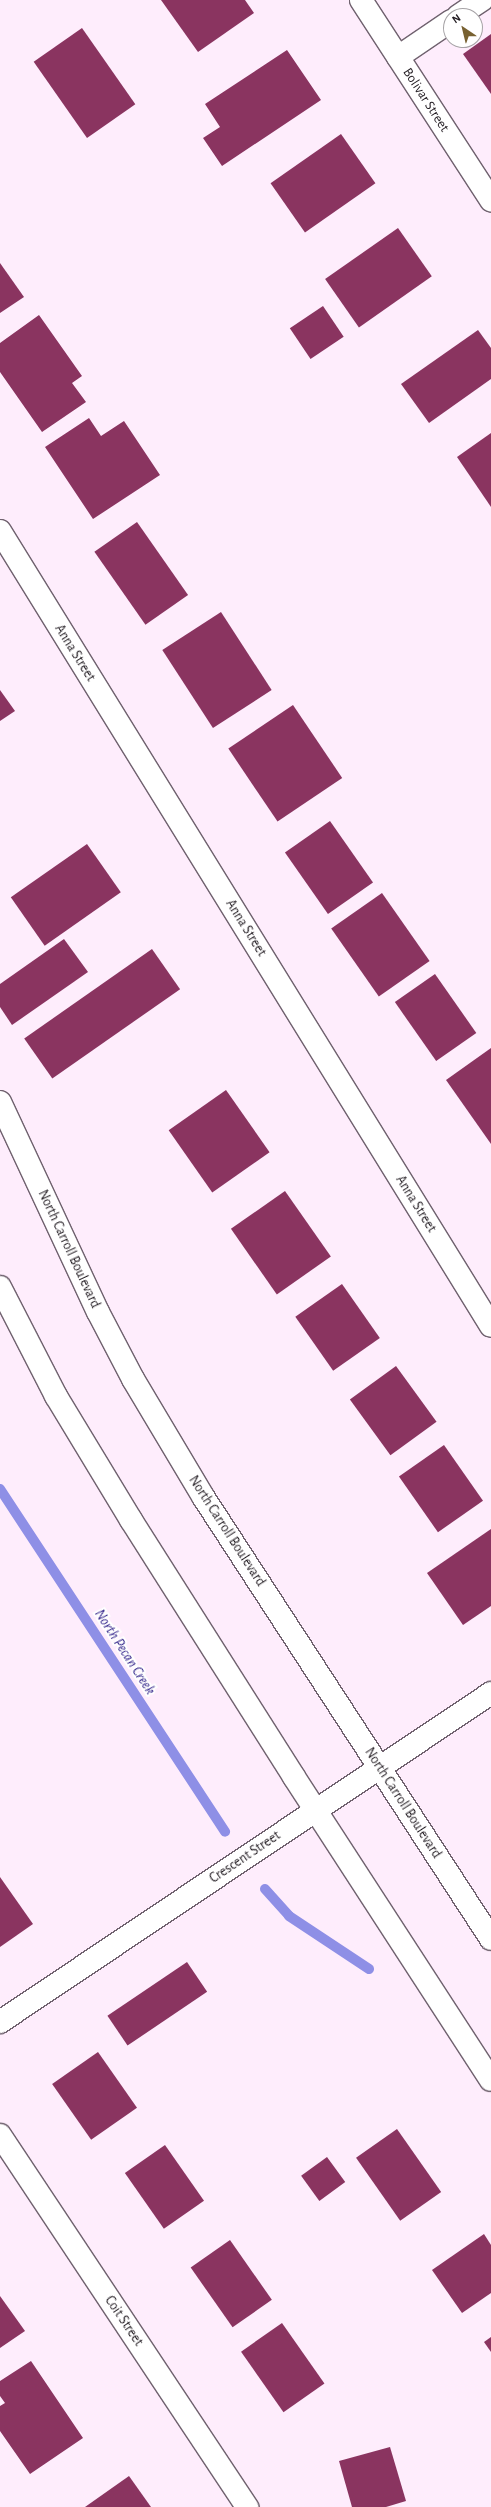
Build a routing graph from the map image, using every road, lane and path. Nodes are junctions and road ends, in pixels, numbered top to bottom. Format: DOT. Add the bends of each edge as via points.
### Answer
graph roads {
  1 [pos="361,0"];
  2 [pos="482,0"];
  3 [pos="470,8"];
  4 [pos="443,26"];
  5 [pos="398,57"];
  6 [pos="491,200"];
  7 [pos="0,531"];
  8 [pos="0,1102"];
  9 [pos="0,1287"];
  10 [pos="491,1326"];
  11 [pos="491,1693"];
  12 [pos="381,1767"];
  13 [pos="316,1810"];
  14 [pos="491,1939"];
  15 [pos="0,2022"];
  16 [pos="491,2080"];
  17 [pos="0,2135"];
  18 [pos="247,2507"];
  1 -- 5 [label="street, Bolivar Street"];
  2 -- 3 [label="street"];
  4 -- 5 [label="street"];
  5 -- 6 [label="street, Bolivar Street"];
  7 -- 10 [label="street, Anna Street"];
  8 -- 12 [label="street, North Carroll Boulevard" via="98,1312 133,1379 204,1498"];
  9 -- 13 [label="street" via="60,1403 131,1520"];
  11 -- 12 [label="street, Crescent Street"];
  12 -- 13 [label="street, Crescent Street"];
  12 -- 14 [label="street, North Carroll Boulevard"];
  13 -- 15 [label="street, Crescent Street"];
  13 -- 16 [label="street"];
  17 -- 18 [label="street, Coit Street"];
}
